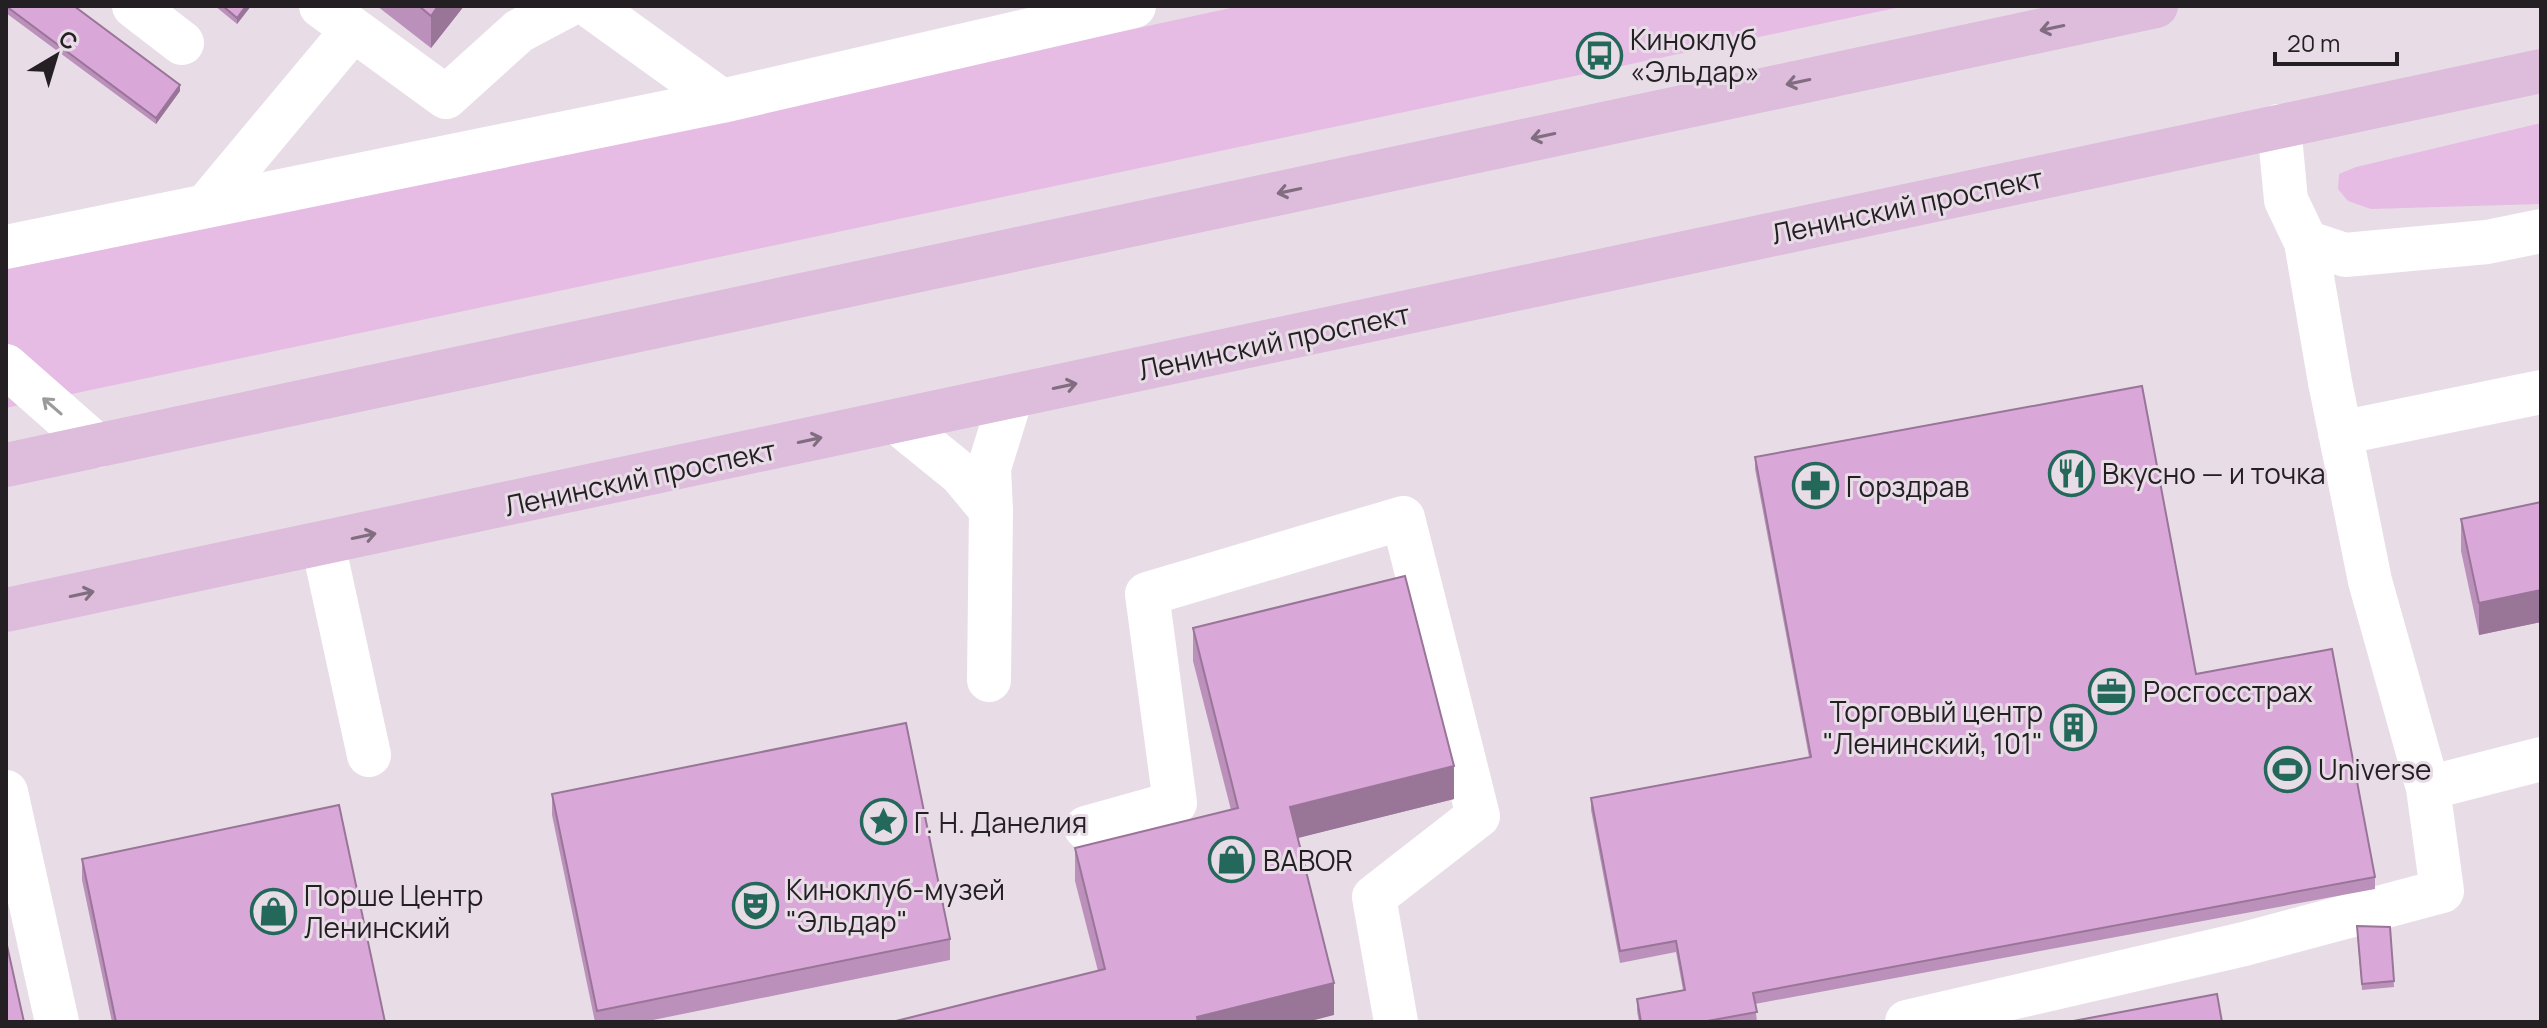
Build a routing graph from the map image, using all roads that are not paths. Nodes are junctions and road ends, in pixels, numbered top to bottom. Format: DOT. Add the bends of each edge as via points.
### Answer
graph roads {
  1 [pos="134,6"];
  2 [pos="566,6"];
  3 [pos="590,6"];
  4 [pos="1134,6"];
  5 [pos="2156,6"];
  6 [pos="337,18"];
  7 [pos="182,43"];
  8 [pos="2541,71"];
  9 [pos="722,101"];
  10 [pos="2279,126"];
  11 [pos="206,206"];
  12 [pos="2541,231"];
  13 [pos="2306,242"];
  14 [pos="6,247"];
  15 [pos="6,366"];
  16 [pos="2541,392"];
  17 [pos="1011,397"];
  18 [pos="897,422"];
  19 [pos="2340,433"];
  20 [pos="97,446"];
  21 [pos="6,465"];
  22 [pos="991,510"];
  23 [pos="323,544"];
  24 [pos="6,610"];
  25 [pos="989,680"];
  26 [pos="369,755"];
  27 [pos="2541,759"];
  28 [pos="2428,788"];
  29 [pos="6,792"];
  30 [pos="1086,828"];
  31 [pos="57,1022"];
  32 [pos="1396,1022"];
  33 [pos="1907,1022"];
  1 -- 7 [label="street"];
  2 -- 6 [label="street" via="519,31 446,97"];
  3 -- 9 [label="street"];
  4 -- 9 [label="street"];
  5 -- 20 [label="main road, one-way"];
  6 -- 11 [label="street"];
  8 -- 10 [label="main road, Ленинский проспект"];
  9 -- 11 [label="street"];
  10 -- 13 [label="street" via="2286,200"];
  17 -- 10 [label="main road, Ленинский проспект, one-way"];
  11 -- 14 [label="street"];
  12 -- 13 [label="street" via="2487,242 2345,255"];
  13 -- 19 [label="street"];
  20 -- 15 [label="street, one-way"];
  16 -- 19 [label="street"];
  17 -- 18 [label="main road, Ленинский проспект"];
  17 -- 22 [label="street" via="989,468"];
  18 -- 22 [label="street" via="961,474"];
  23 -- 18 [label="main road, Ленинский проспект, one-way"];
  19 -- 28 [label="street" via="2370,581"];
  20 -- 21 [label="main road"];
  22 -- 25 [label="street"];
  24 -- 23 [label="main road, Ленинский проспект, one-way"];
  23 -- 26 [label="street"];
  27 -- 28 [label="street"];
  28 -- 33 [label="street" via="2442,891 2244,944"];
  29 -- 31 [label="street"];
  30 -- 32 [label="street" via="1175,803 1147,594 1403,518 1478,816 1374,897"];
}
